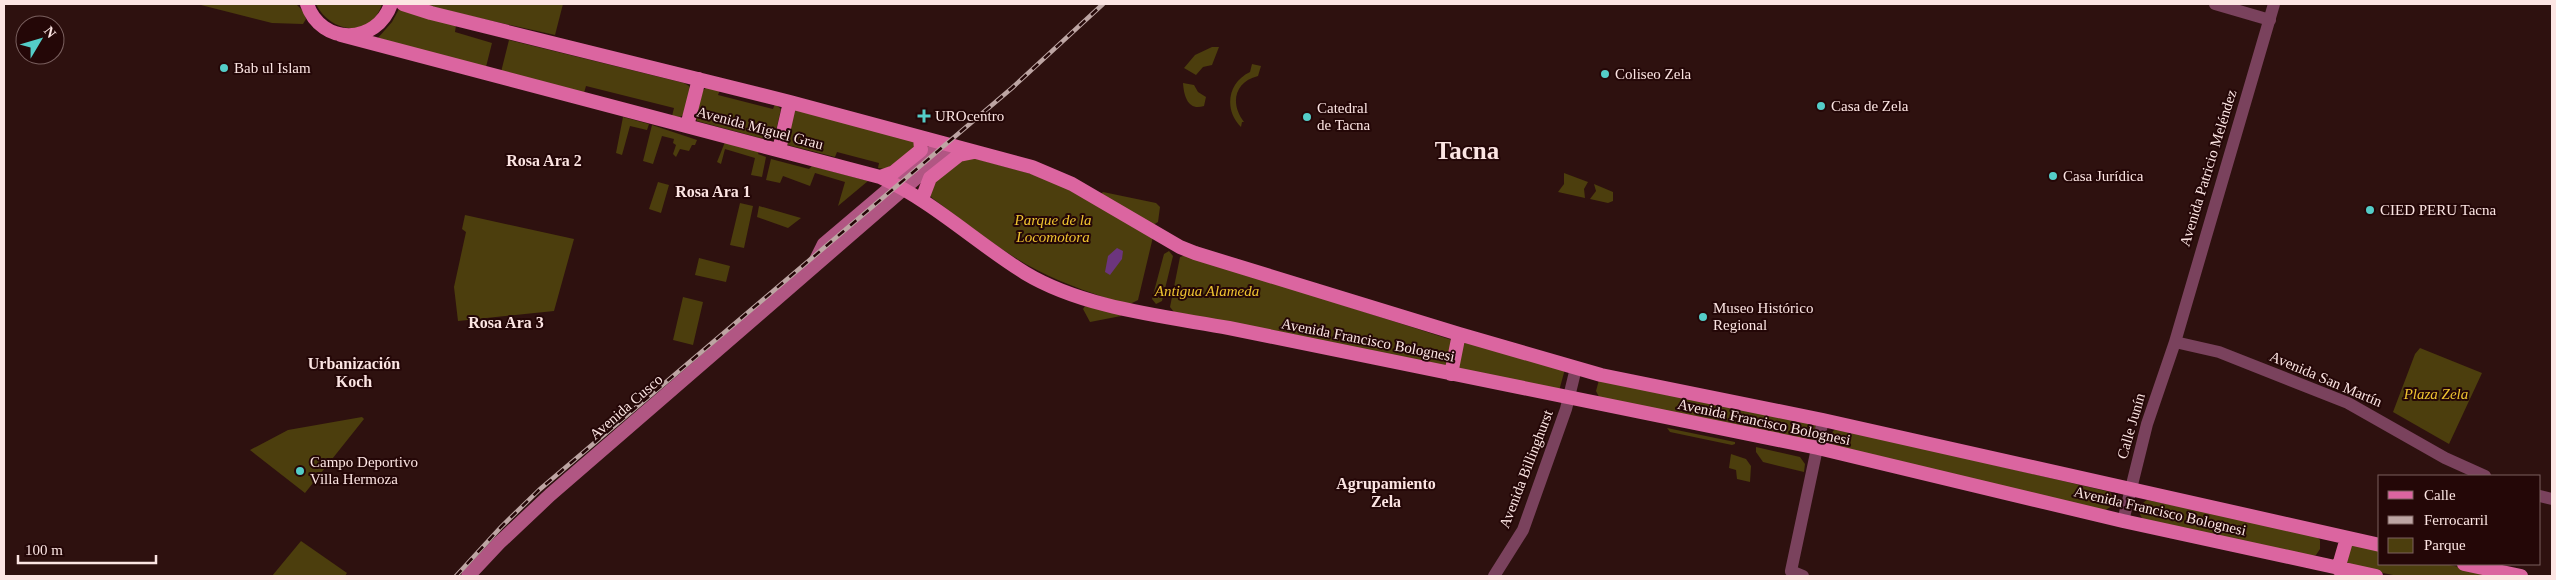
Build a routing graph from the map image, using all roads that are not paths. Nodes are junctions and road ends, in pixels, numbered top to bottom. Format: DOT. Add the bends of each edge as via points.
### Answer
graph roads {
  1 [pos="307,4"];
  2 [pos="391,4"];
  3 [pos="403,4"];
  4 [pos="2215,4"];
  5 [pos="2274,4"];
  6 [pos="2270,20"];
  7 [pos="341,35"];
  8 [pos="699,79"];
  9 [pos="790,102"];
  10 [pos="687,126"];
  11 [pos="920,137"];
  12 [pos="948,144"];
  13 [pos="779,150"];
  14 [pos="975,152"];
  15 [pos="880,177"];
  16 [pos="899,187"];
  17 [pos="922,199"];
  18 [pos="1144,313"];
  19 [pos="1459,334"];
  20 [pos="2175,342"];
  21 [pos="1576,368"];
  22 [pos="1451,374"];
  23 [pos="1569,397"];
  24 [pos="1823,420"];
  25 [pos="1818,448"];
  26 [pos="2483,475"];
  27 [pos="2130,489"];
  28 [pos="2123,521"];
  29 [pos="2347,538"];
  30 [pos="2378,545"];
  31 [pos="2469,565"];
  32 [pos="2338,569"];
  33 [pos="468,576"];
  34 [pos="1494,576"];
  35 [pos="1804,576"];
  36 [pos="2376,576"];
  37 [pos="2521,576"];
  1 -- 7 [label="main road, Avenida Miguel Grau" via="320,25"];
  2 -- 7 [label="main road" via="373,29 358,35"];
  3 -- 8 [label="main road"];
  4 -- 6 [label="street"];
  5 -- 6 [label="street, Avenida Patricio Meléndez"];
  6 -- 20 [label="street, Avenida Patricio Meléndez"];
  7 -- 10 [label="main road, Avenida Miguel Grau"];
  8 -- 9 [label="main road"];
  8 -- 10 [label="main road"];
  9 -- 11 [label="main road"];
  9 -- 13 [label="main road"];
  10 -- 13 [label="main road, Avenida Miguel Grau"];
  11 -- 12 [label="main road"];
  11 -- 15 [label="main road" via="919,153 894,172"];
  12 -- 14 [label="main road"];
  12 -- 16 [label="main road, Avenida Cusco"];
  13 -- 15 [label="main road, Avenida Miguel Grau"];
  14 -- 17 [label="main road" via="959,155 930,178"];
  14 -- 19 [label="main road, Avenida Francisco Bolognesi" via="1032,167 1072,184 1195,253"];
  15 -- 16 [label="main road, Avenida Miguel Grau"];
  16 -- 17 [label="main road, Avenida Miguel Grau"];
  16 -- 33 [label="main road, Avenida Cusco" via="812,269 543,501"];
  17 -- 18 [label="main road, Avenida Miguel Grau" via="1025,273 1063,292"];
  18 -- 22 [label="main road, Avenida Francisco Bolognesi"];
  19 -- 21 [label="main road, Avenida Francisco Bolognesi"];
  19 -- 22 [label="main road"];
  20 -- 26 [label="street, Avenida San Martín" via="2219,352 2348,403 2445,458"];
  20 -- 27 [label="street, Calle Junín" via="2147,424"];
  21 -- 23 [label="street, Avenida Billinghurst"];
  21 -- 24 [label="main road, Avenida Francisco Bolognesi"];
  22 -- 23 [label="main road, Avenida Francisco Bolognesi"];
  23 -- 25 [label="main road, Avenida Francisco Bolognesi"];
  23 -- 34 [label="street, Avenida Billinghurst" via="1523,530"];
  24 -- 25 [label="street"];
  24 -- 27 [label="main road, Avenida Francisco Bolognesi"];
  25 -- 28 [label="main road, Avenida Francisco Bolognesi"];
  25 -- 35 [label="street" via="1791,570"];
  27 -- 28 [label="street, Calle Junín"];
  27 -- 29 [label="main road, Avenida Francisco Bolognesi"];
  28 -- 32 [label="main road, Avenida Francisco Bolognesi"];
  29 -- 30 [label="main road, Avenida Francisco Bolognesi"];
  29 -- 32 [label="main road"];
  31 -- 37 [label="main road"];
  32 -- 36 [label="main road, Avenida Francisco Bolognesi"];
}
